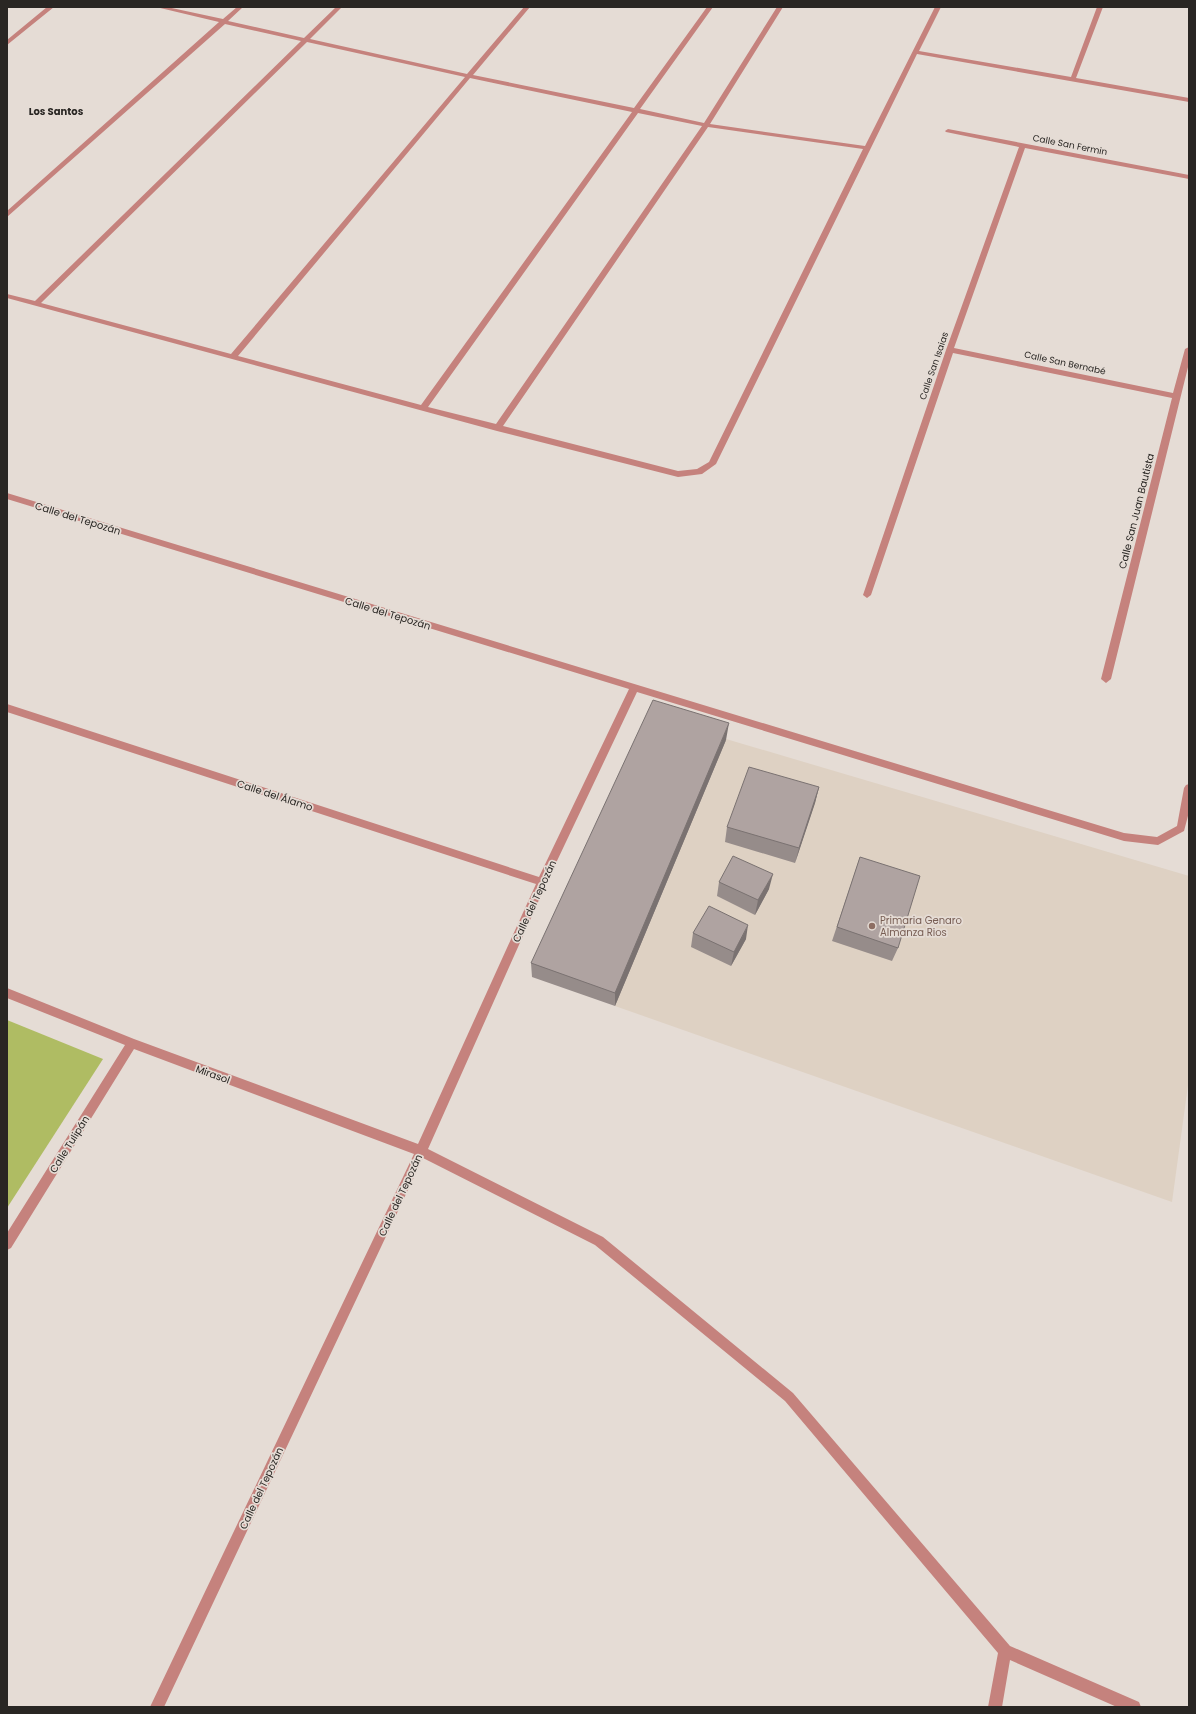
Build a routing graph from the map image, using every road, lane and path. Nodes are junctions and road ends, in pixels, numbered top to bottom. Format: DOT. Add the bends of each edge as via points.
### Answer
graph roads {
  1 [pos="51,7"];
  2 [pos="159,7"];
  3 [pos="240,7"];
  4 [pos="339,7"];
  5 [pos="526,7"];
  6 [pos="710,7"];
  7 [pos="780,7"];
  8 [pos="938,7"];
  9 [pos="1100,7"];
  10 [pos="224,23"];
  11 [pos="305,40"];
  12 [pos="7,42"];
  13 [pos="915,52"];
  14 [pos="468,76"];
  15 [pos="1073,79"];
  16 [pos="1189,100"];
  17 [pos="636,111"];
  18 [pos="706,126"];
  19 [pos="948,131"];
  20 [pos="1022,145"];
  21 [pos="867,148"];
  22 [pos="1189,177"];
  23 [pos="7,214"];
  24 [pos="7,296"];
  25 [pos="36,304"];
  26 [pos="1189,349"];
  27 [pos="950,350"];
  28 [pos="233,357"];
  29 [pos="1185,380"];
  30 [pos="1176,396"];
  31 [pos="423,408"];
  32 [pos="497,428"];
  33 [pos="7,496"];
  34 [pos="867,595"];
  35 [pos="1106,679"];
  36 [pos="634,688"];
  37 [pos="7,708"];
  38 [pos="1189,788"];
  39 [pos="542,882"];
  40 [pos="7,994"];
  41 [pos="132,1043"];
  42 [pos="421,1151"];
  43 [pos="7,1244"];
  44 [pos="1005,1651"];
  45 [pos="156,1707"];
  46 [pos="995,1707"];
  47 [pos="1134,1707"];
  1 -- 12 [label="street"];
  2 -- 10 [label="street"];
  3 -- 10 [label="street"];
  4 -- 11 [label="street"];
  5 -- 14 [label="street"];
  6 -- 17 [label="street"];
  7 -- 18 [label="street"];
  8 -- 13 [label="street"];
  9 -- 15 [label="street"];
  10 -- 11 [label="street"];
  10 -- 23 [label="street"];
  11 -- 14 [label="street"];
  11 -- 25 [label="street"];
  13 -- 15 [label="street"];
  13 -- 21 [label="street"];
  14 -- 17 [label="street"];
  14 -- 28 [label="street"];
  15 -- 16 [label="street"];
  17 -- 18 [label="street"];
  17 -- 31 [label="street"];
  18 -- 21 [label="street"];
  18 -- 32 [label="street"];
  19 -- 20 [label="street, Calle San Fermin"];
  20 -- 22 [label="street, Calle San Fermin"];
  20 -- 27 [label="street, Calle San Isaias"];
  21 -- 32 [label="street" via="712,464 699,472 678,474"];
  24 -- 25 [label="street"];
  25 -- 28 [label="street"];
  26 -- 29 [label="street, Calle San Juan Bautista"];
  27 -- 30 [label="street, Calle San Bernabé"];
  27 -- 34 [label="street, Calle San Isaias"];
  28 -- 31 [label="street"];
  29 -- 30 [label="street, Calle San Juan Bautista"];
  30 -- 35 [label="street, Calle San Juan Bautista"];
  31 -- 32 [label="street"];
  33 -- 36 [label="street, Calle del Tepozán"];
  36 -- 38 [label="street" via="1124,838 1158,841 1181,828"];
  36 -- 39 [label="street, Calle del Tepozán"];
  37 -- 39 [label="street, Calle del Álamo"];
  39 -- 42 [label="street, Calle del Tepozán"];
  40 -- 41 [label="street, Mirasol"];
  41 -- 42 [label="street, Mirasol"];
  41 -- 43 [label="street, Calle Tulipán"];
  42 -- 44 [label="street, Mirasol" via="599,1242 789,1397"];
  42 -- 45 [label="street, Calle del Tepozán"];
  44 -- 46 [label="street"];
  44 -- 47 [label="street"];
}
